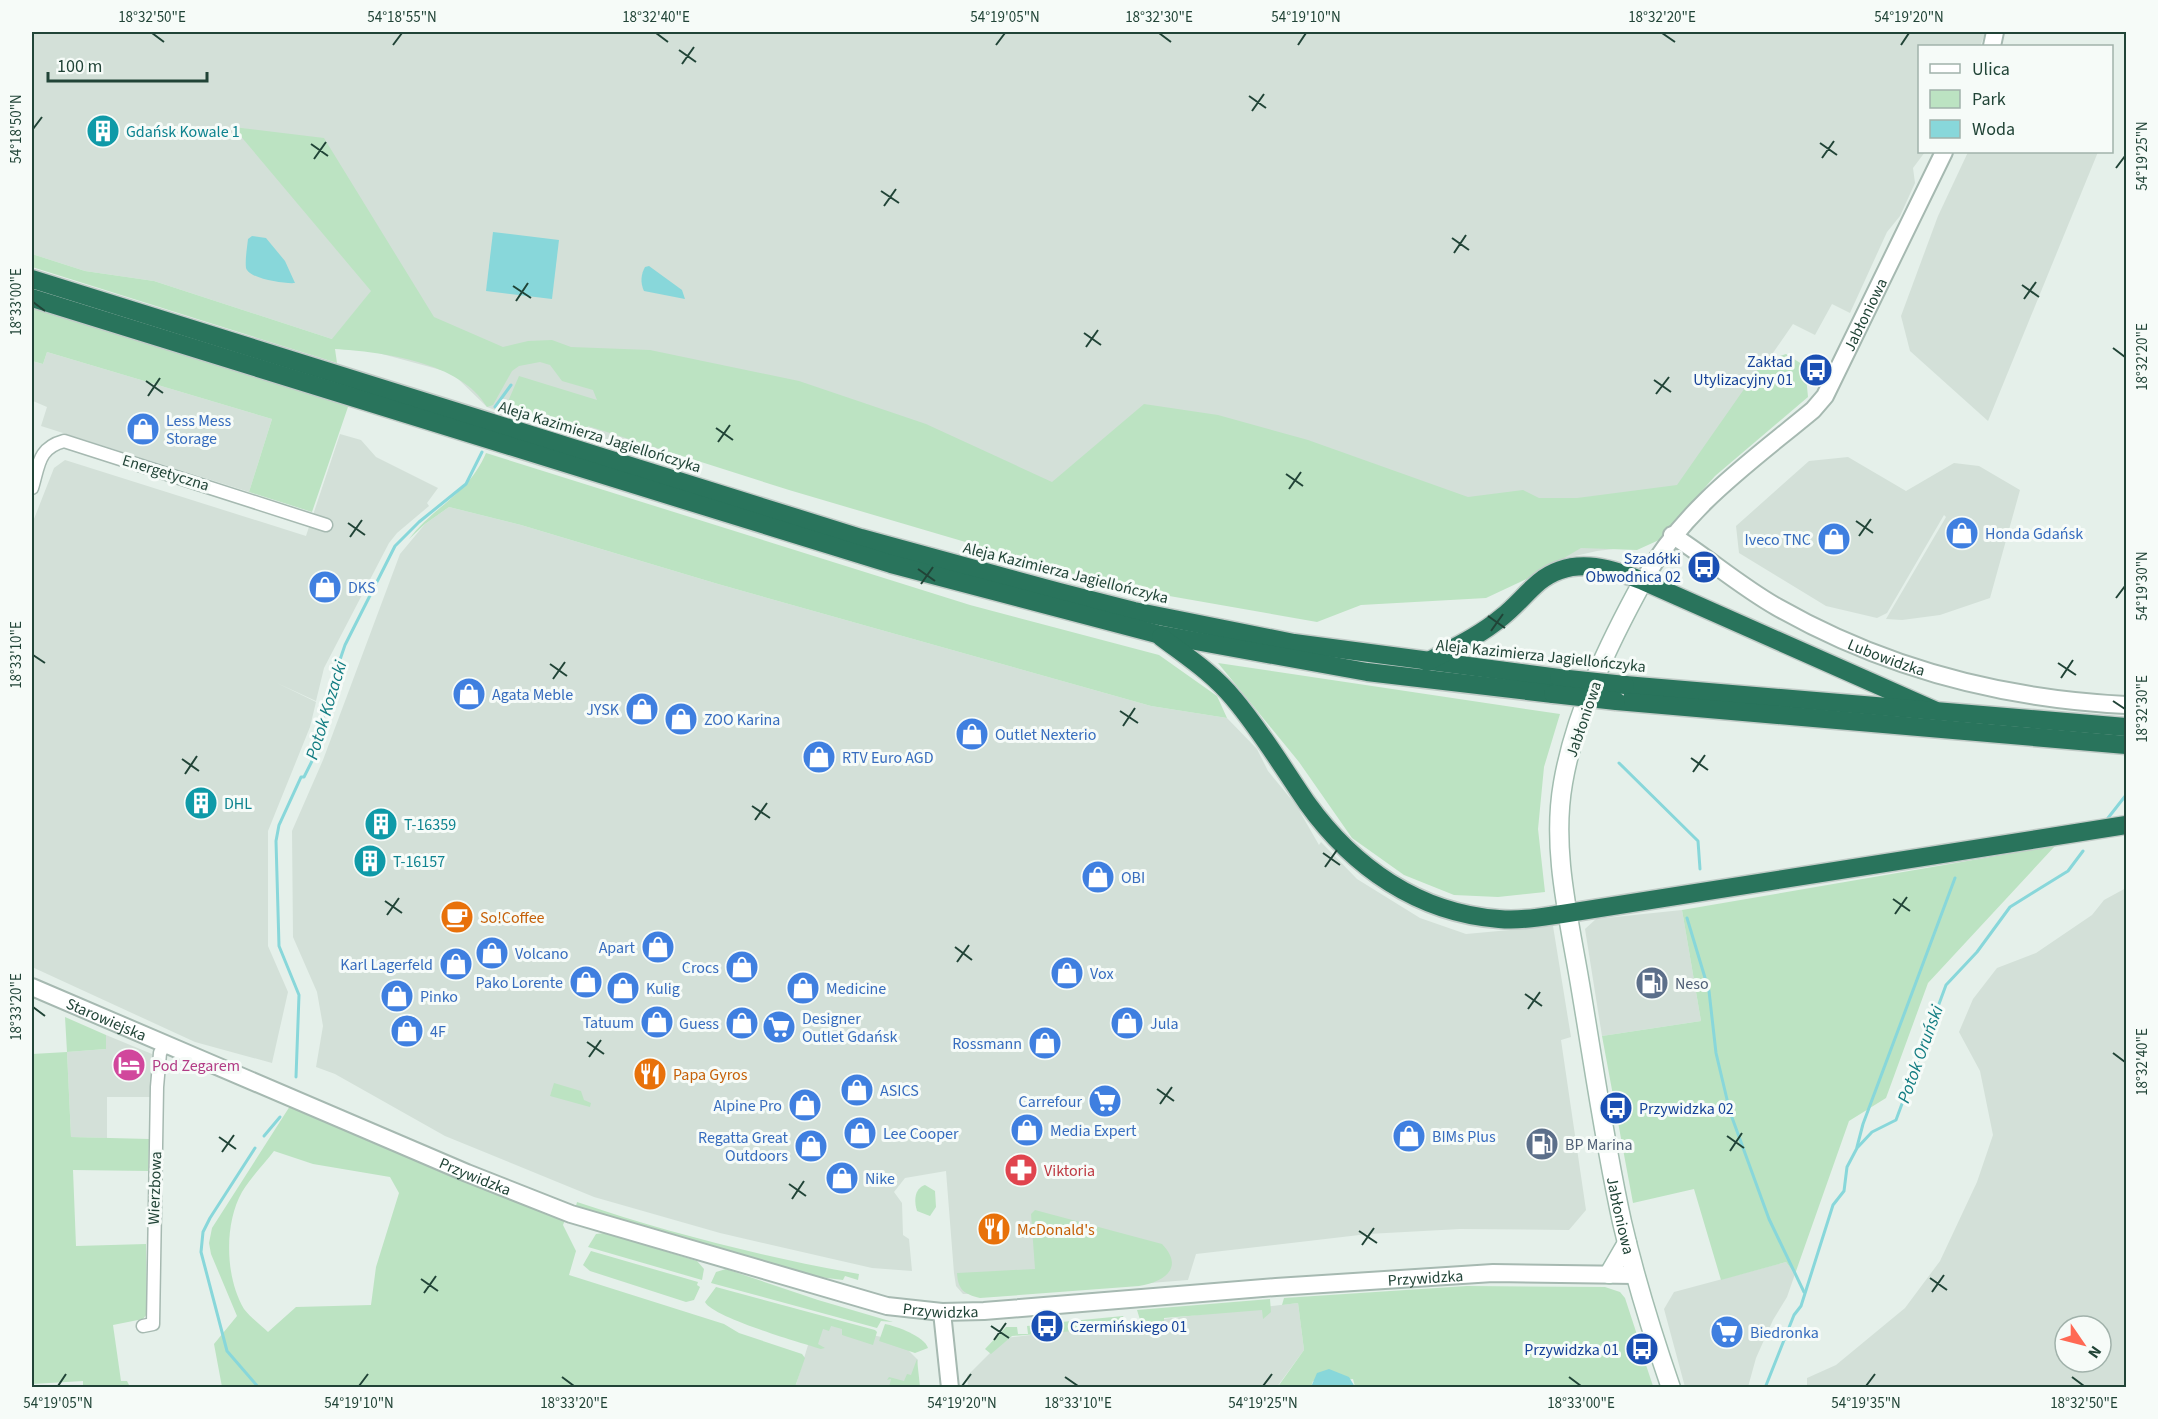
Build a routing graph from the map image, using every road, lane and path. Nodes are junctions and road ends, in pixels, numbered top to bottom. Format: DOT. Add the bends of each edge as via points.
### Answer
graph roads {
  1 [pos="1944,153"];
  2 [pos="32,279"];
  3 [pos="32,298"];
  4 [pos="32,488"];
  5 [pos="326,525"];
  6 [pos="1672,535"];
  7 [pos="1643,581"];
  8 [pos="1157,634"];
  9 [pos="1427,662"];
  10 [pos="1556,686"];
  11 [pos="1620,693"];
  12 [pos="2127,705"];
  13 [pos="1934,710"];
  14 [pos="2127,727"];
  15 [pos="2127,745"];
  16 [pos="2127,825"];
  17 [pos="1568,913"];
  18 [pos="32,987"];
  19 [pos="165,1044"];
  20 [pos="282,1092"];
  21 [pos="1627,1243"];
  22 [pos="1609,1274"];
  23 [pos="1635,1275"];
  24 [pos="942,1312"];
  25 [pos="143,1326"];
  26 [pos="950,1388"];
  27 [pos="1671,1388"];
  1 -- 6 [label="street, Jabłoniowa" via="1825,396 1701,503"];
  2 -- 9 [label="highway, Aleja Kazimierza Jagiellończyka" via="945,562 1240,633"];
  3 -- 8 [label="highway, Aleja Kazimierza Jagiellończyka" via="880,561"];
  4 -- 5 [label="street, Energetyczna" via="44,451 51,444 64,441"];
  6 -- 7 [label="street, Jabłoniowa"];
  6 -- 12 [label="street, Lubowidzka" via="1776,607 1895,662 1982,686"];
  7 -- 9 [label="highway" via="1592,565 1572,566 1539,582 1481,634"];
  7 -- 13 [label="highway"];
  7 -- 17 [label="main road, Jabłoniowa" via="1581,717 1565,773 1559,818"];
  8 -- 10 [label="highway, Aleja Kazimierza Jagiellończyka" via="1367,672"];
  8 -- 17 [label="highway" via="1232,697 1334,838 1375,875 1414,897 1456,912 1498,919"];
  9 -- 10 [label="highway, Aleja Kazimierza Jagiellończyka"];
  10 -- 11 [label="highway, Aleja Kazimierza Jagiellończyka, bridge"];
  11 -- 13 [label="highway, Aleja Kazimierza Jagiellończyka"];
  11 -- 15 [label="highway, Aleja Kazimierza Jagiellończyka"];
  13 -- 14 [label="highway, Aleja Kazimierza Jagiellończyka"];
  16 -- 17 [label="highway"];
  17 -- 21 [label="main road, Jabłoniowa"];
  18 -- 19 [label="street, Starowiejska"];
  19 -- 20 [label="street, Starowiejska"];
  19 -- 25 [label="street, Wierzbowa" via="160,1053 158,1087 153,1324"];
  20 -- 24 [label="street, Przywidzka" via="572,1214 886,1306"];
  21 -- 22 [label="main road"];
  21 -- 23 [label="main road, Jabłoniowa"];
  22 -- 23 [label="street, Przywidzka"];
  22 -- 24 [label="street, Przywidzka" via="1494,1273"];
  23 -- 27 [label="main road, Jabłoniowa"];
  24 -- 26 [label="street"];
}
